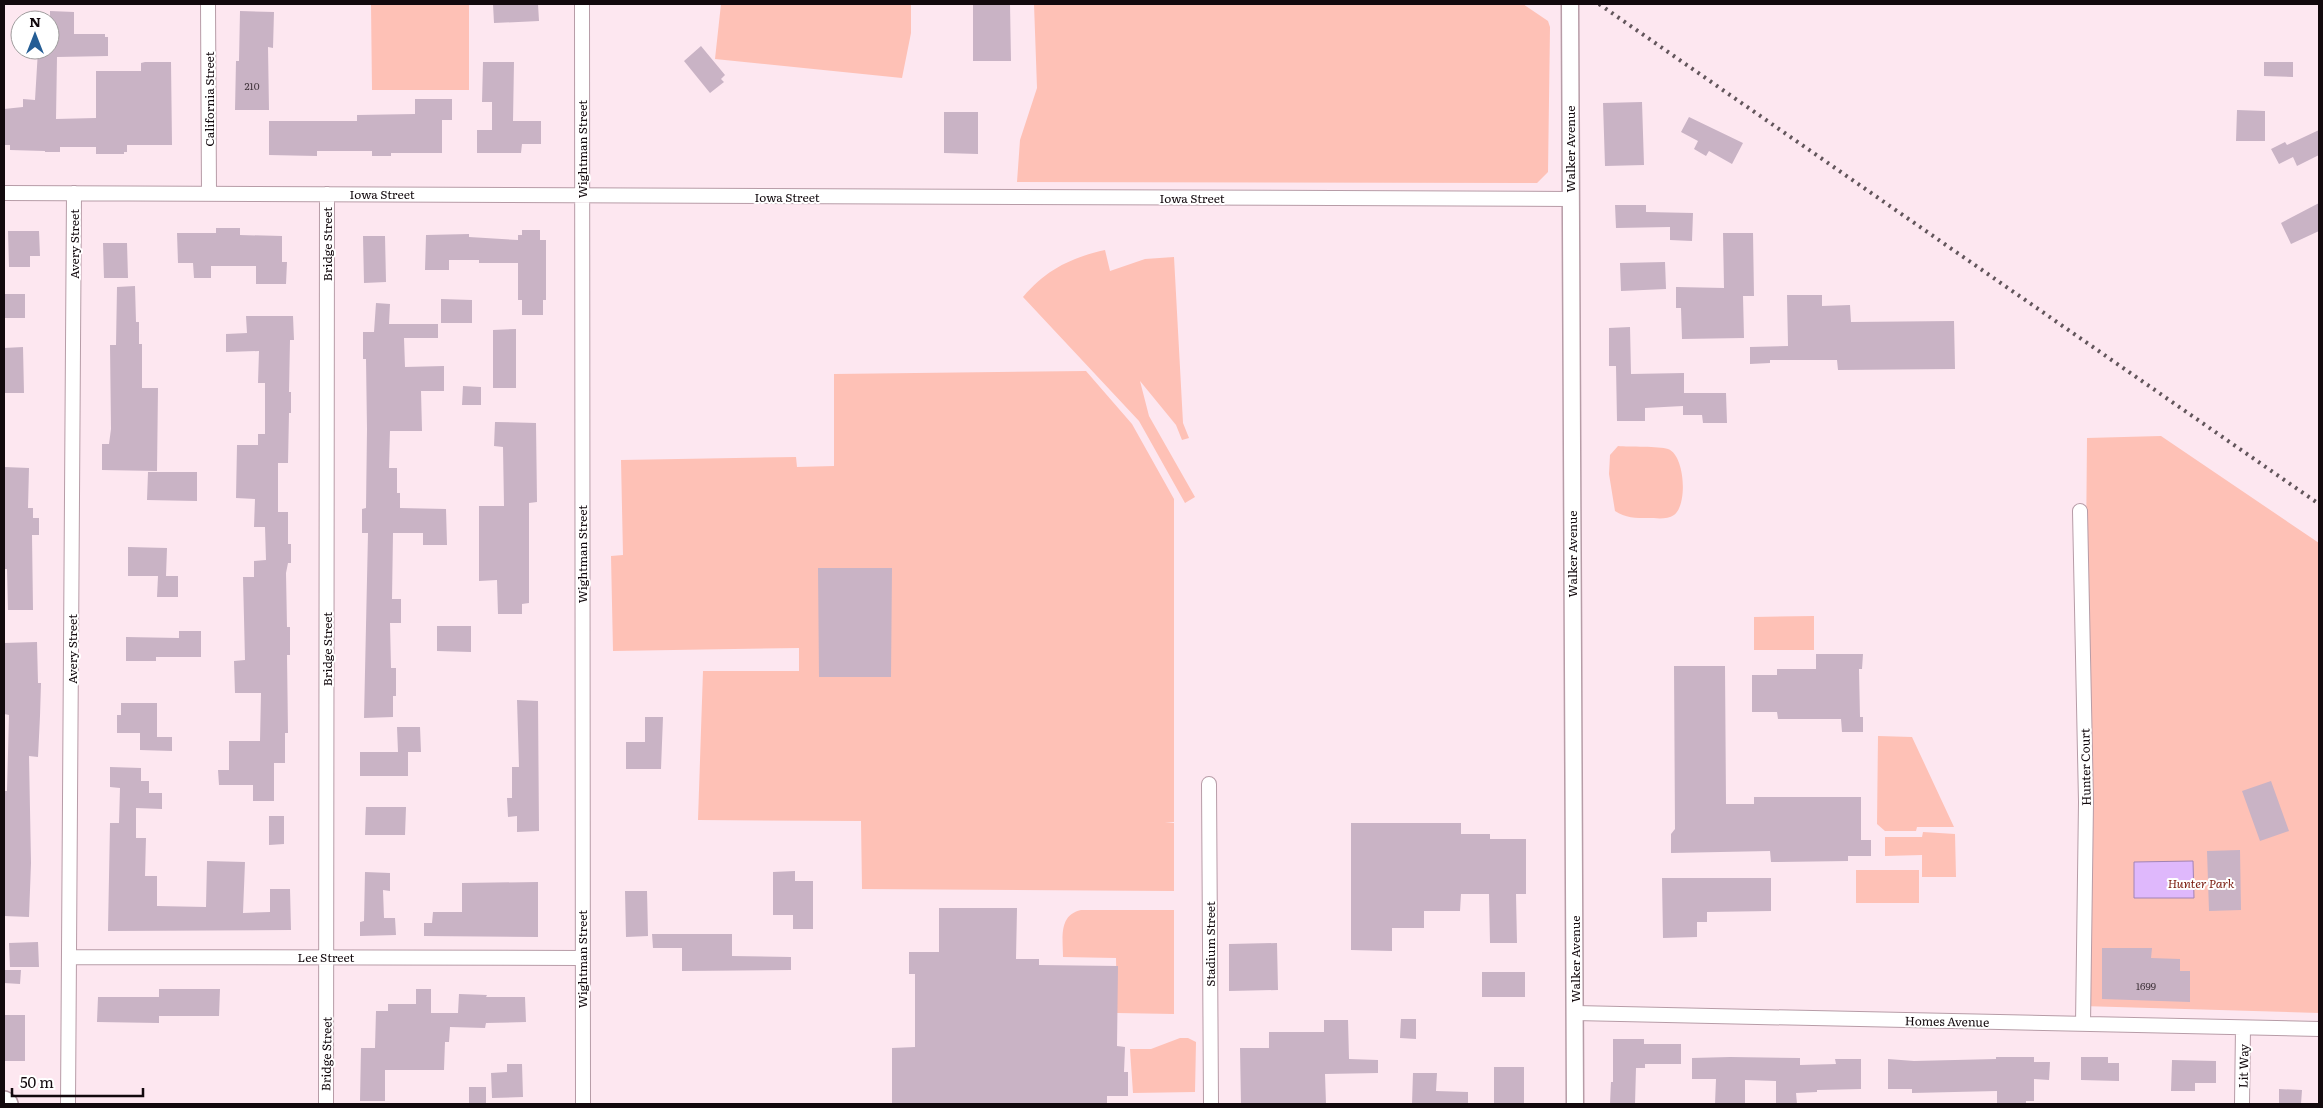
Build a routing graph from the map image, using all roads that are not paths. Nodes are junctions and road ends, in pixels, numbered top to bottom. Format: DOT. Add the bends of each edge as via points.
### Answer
graph roads {
  1 [pos="208,4"];
  2 [pos="582,4"];
  3 [pos="1570,4"];
  4 [pos="4,193"];
  5 [pos="74,193"];
  6 [pos="209,194"];
  7 [pos="327,194"];
  8 [pos="582,195"];
  9 [pos="1570,199"];
  10 [pos="2080,510"];
  11 [pos="1209,784"];
  12 [pos="70,957"];
  13 [pos="327,958"];
  14 [pos="582,958"];
  15 [pos="1575,1013"];
  16 [pos="2083,1024"];
  17 [pos="2243,1028"];
  18 [pos="2319,1029"];
  19 [pos="68,1104"];
  20 [pos="326,1104"];
  21 [pos="583,1104"];
  22 [pos="1211,1104"];
  23 [pos="1575,1104"];
  24 [pos="2242,1104"];
  1 -- 6 [label="street, California Street"];
  2 -- 8 [label="street, Wightman Street"];
  3 -- 9 [label="street, Walker Avenue"];
  4 -- 5 [label="street, Iowa Street"];
  5 -- 6 [label="street, Iowa Street"];
  5 -- 12 [label="street, Avery Street"];
  6 -- 7 [label="street, Iowa Street"];
  7 -- 8 [label="street, Iowa Street"];
  7 -- 13 [label="street, Bridge Street"];
  8 -- 9 [label="street, Iowa Street"];
  8 -- 14 [label="street, Wightman Street"];
  9 -- 15 [label="street, Walker Avenue"];
  10 -- 16 [label="street, Hunter Court" via="2086,802"];
  11 -- 22 [label="street, Stadium Street"];
  12 -- 13 [label="street, Lee Street"];
  12 -- 19 [label="street, Avery Street"];
  13 -- 14 [label="street, Lee Street"];
  13 -- 20 [label="street, Bridge Street"];
  14 -- 21 [label="street, Wightman Street"];
  15 -- 16 [label="street, Homes Avenue"];
  15 -- 23 [label="street, Walker Avenue"];
  16 -- 17 [label="street, Homes Avenue"];
  17 -- 18 [label="street, Homes Avenue"];
  17 -- 24 [label="street, Lit Way"];
}
